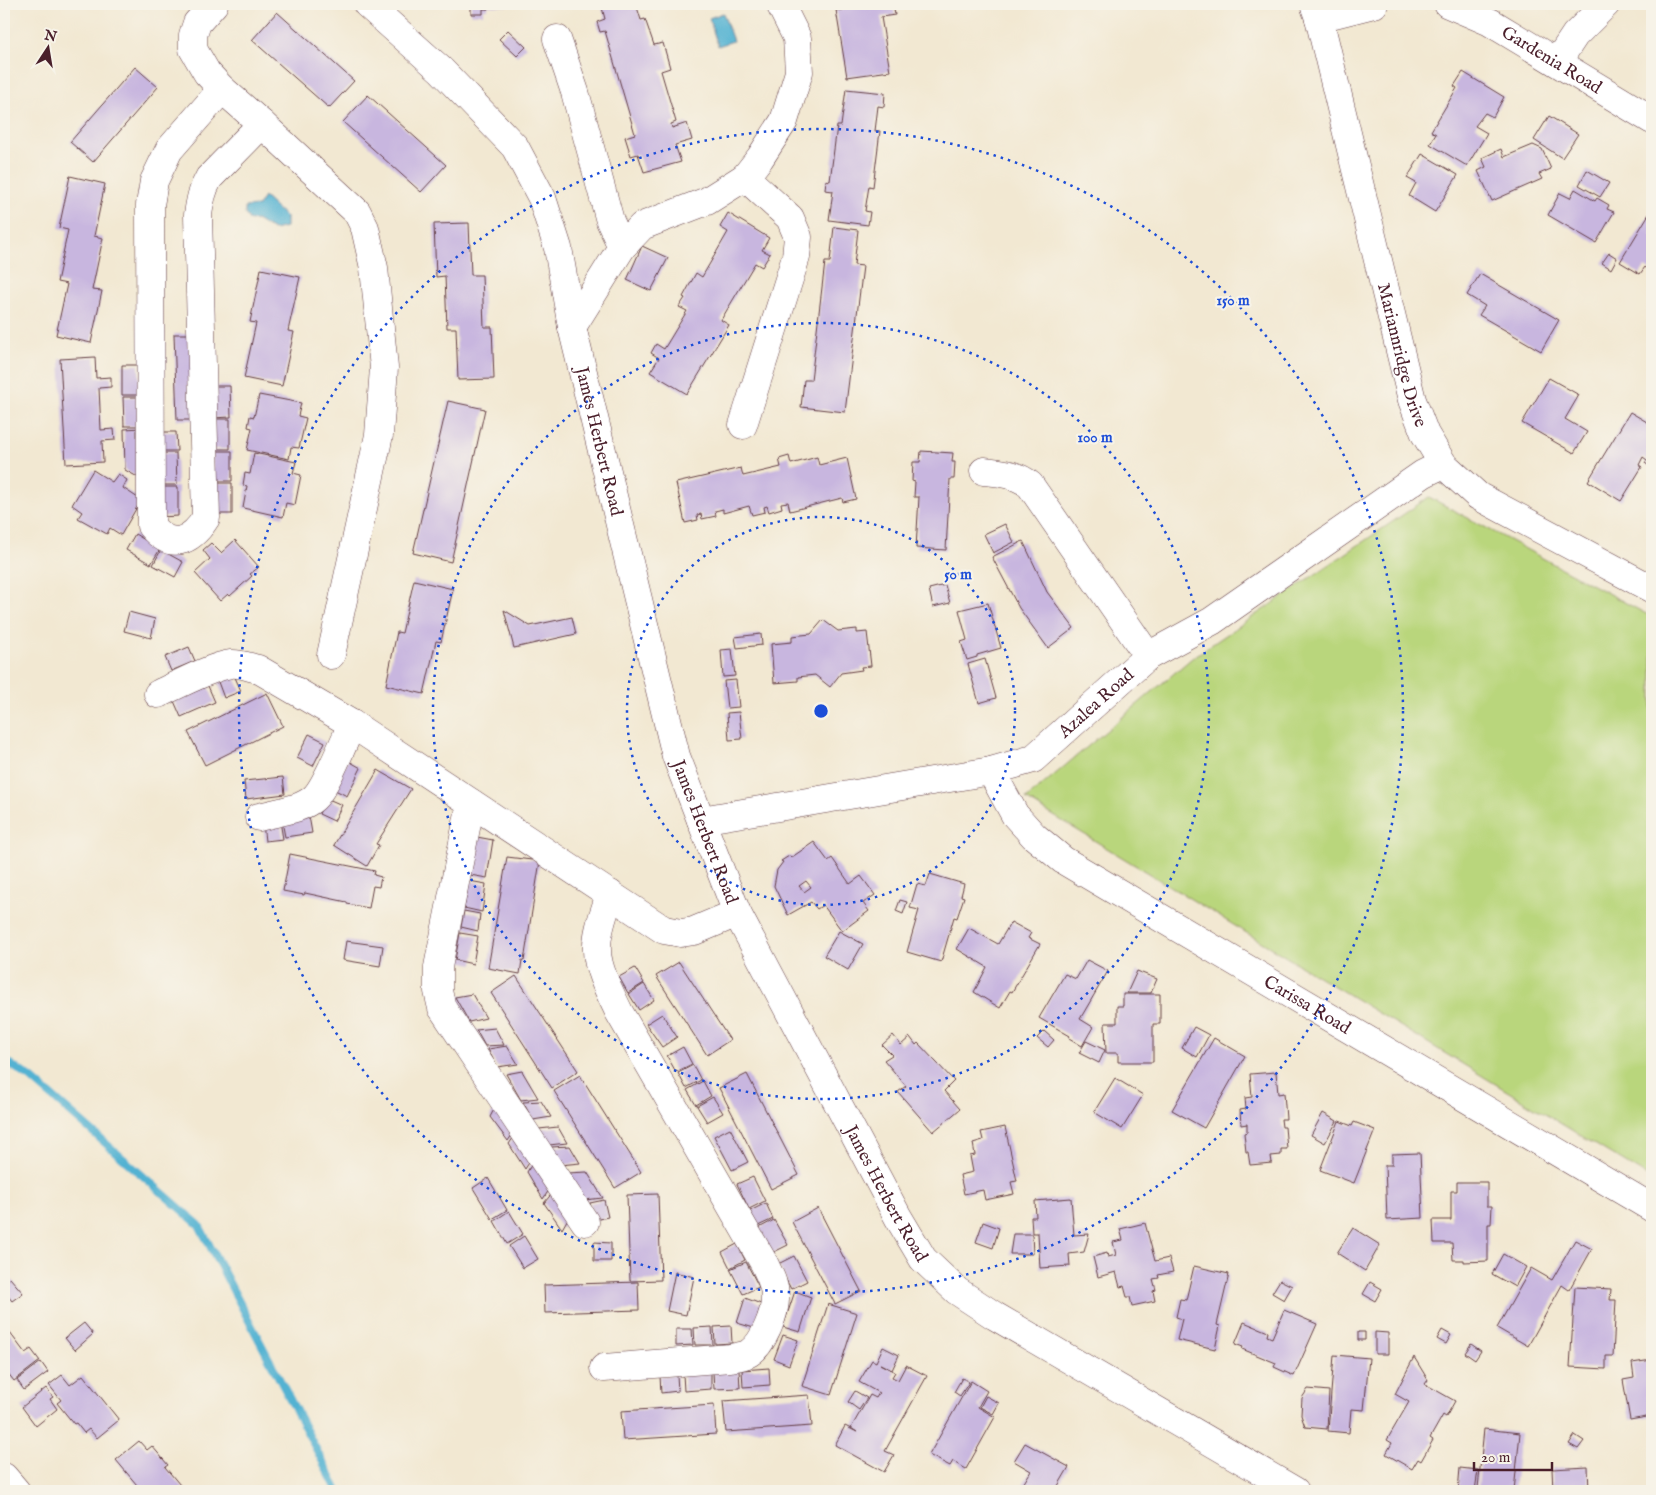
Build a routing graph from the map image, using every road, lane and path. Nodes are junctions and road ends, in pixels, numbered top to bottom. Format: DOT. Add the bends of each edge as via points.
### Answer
graph roads {
  1 [pos="214,4"];
  2 [pos="367,4"];
  3 [pos="780,4"];
  4 [pos="1374,4"];
  5 [pos="1448,4"];
  6 [pos="1606,4"];
  7 [pos="1317,11"];
  8 [pos="557,39"];
  9 [pos="1557,62"];
  10 [pos="222,89"];
  11 [pos="1652,120"];
  12 [pos="262,124"];
  13 [pos="745,178"];
  14 [pos="622,247"];
  15 [pos="572,327"];
  16 [pos="743,425"];
  17 [pos="1443,464"];
  18 [pos="984,471"];
  19 [pos="1652,589"];
  20 [pos="331,655"];
  21 [pos="1148,656"];
  22 [pos="158,694"];
  23 [pos="352,724"];
  24 [pos="991,771"];
  25 [pos="471,803"];
  26 [pos="259,817"];
  27 [pos="702,820"];
  28 [pos="610,894"];
  29 [pos="737,913"];
  30 [pos="1652,1208"];
  31 [pos="585,1222"];
  32 [pos="604,1368"];
  33 [pos="4,1477"];
  34 [pos="16,1491"];
  35 [pos="1294,1491"];
  1 -- 10 [label="street" via="197,23 192,35 193,49"];
  2 -- 15 [label="street, James Herbert Road" via="441,70 516,147 542,198 558,248"];
  3 -- 13 [label="street" via="797,38 799,72 784,121"];
  4 -- 7 [label="street"];
  5 -- 9 [label="street, Gardenia Road" via="1490,22"];
  6 -- 9 [label="street" via="1575,35"];
  7 -- 17 [label="street, Mariannridge Drive" via="1412,400 1425,434"];
  8 -- 14 [label="street" via="576,92 610,222"];
  9 -- 11 [label="street, Gardenia Road"];
  10 -- 12 [label="street"];
  10 -- 12 [label="street" via="168,150 154,181 150,206 151,526 161,537 179,541 190,537 206,518 198,215 202,194 209,178"];
  12 -- 20 [label="street" via="357,212 365,228 374,268 384,368 379,435"];
  13 -- 14 [label="street" via="707,201 642,226"];
  13 -- 16 [label="street" via="790,218 798,237 796,256"];
  14 -- 15 [label="street"];
  15 -- 27 [label="street, James Herbert Road" via="676,756"];
  17 -- 19 [label="street, Mariannridge Drive" via="1478,496"];
  17 -- 21 [label="street, Azalea Road" via="1423,474 1212,621"];
  18 -- 21 [label="street" via="1022,478 1030,485"];
  21 -- 24 [label="street, Azalea Road" via="1033,759"];
  22 -- 23 [label="street" via="218,667 244,665 258,669"];
  23 -- 25 [label="street"];
  23 -- 26 [label="street" via="315,797 302,805"];
  24 -- 27 [label="street, Azalea Road"];
  24 -- 30 [label="street, Carissa Road" via="1015,815 1063,860"];
  25 -- 28 [label="street"];
  25 -- 31 [label="street" via="438,968 442,1008"];
  27 -- 29 [label="street, James Herbert Road"];
  28 -- 29 [label="street" via="664,930 681,933"];
  28 -- 32 [label="street" via="596,951 603,975 619,1012 764,1263 776,1298 761,1341 748,1354"];
  29 -- 35 [label="street, James Herbert Road" via="898,1218 923,1259 957,1291 995,1316"];
  33 -- 34 [label="street"];
}
